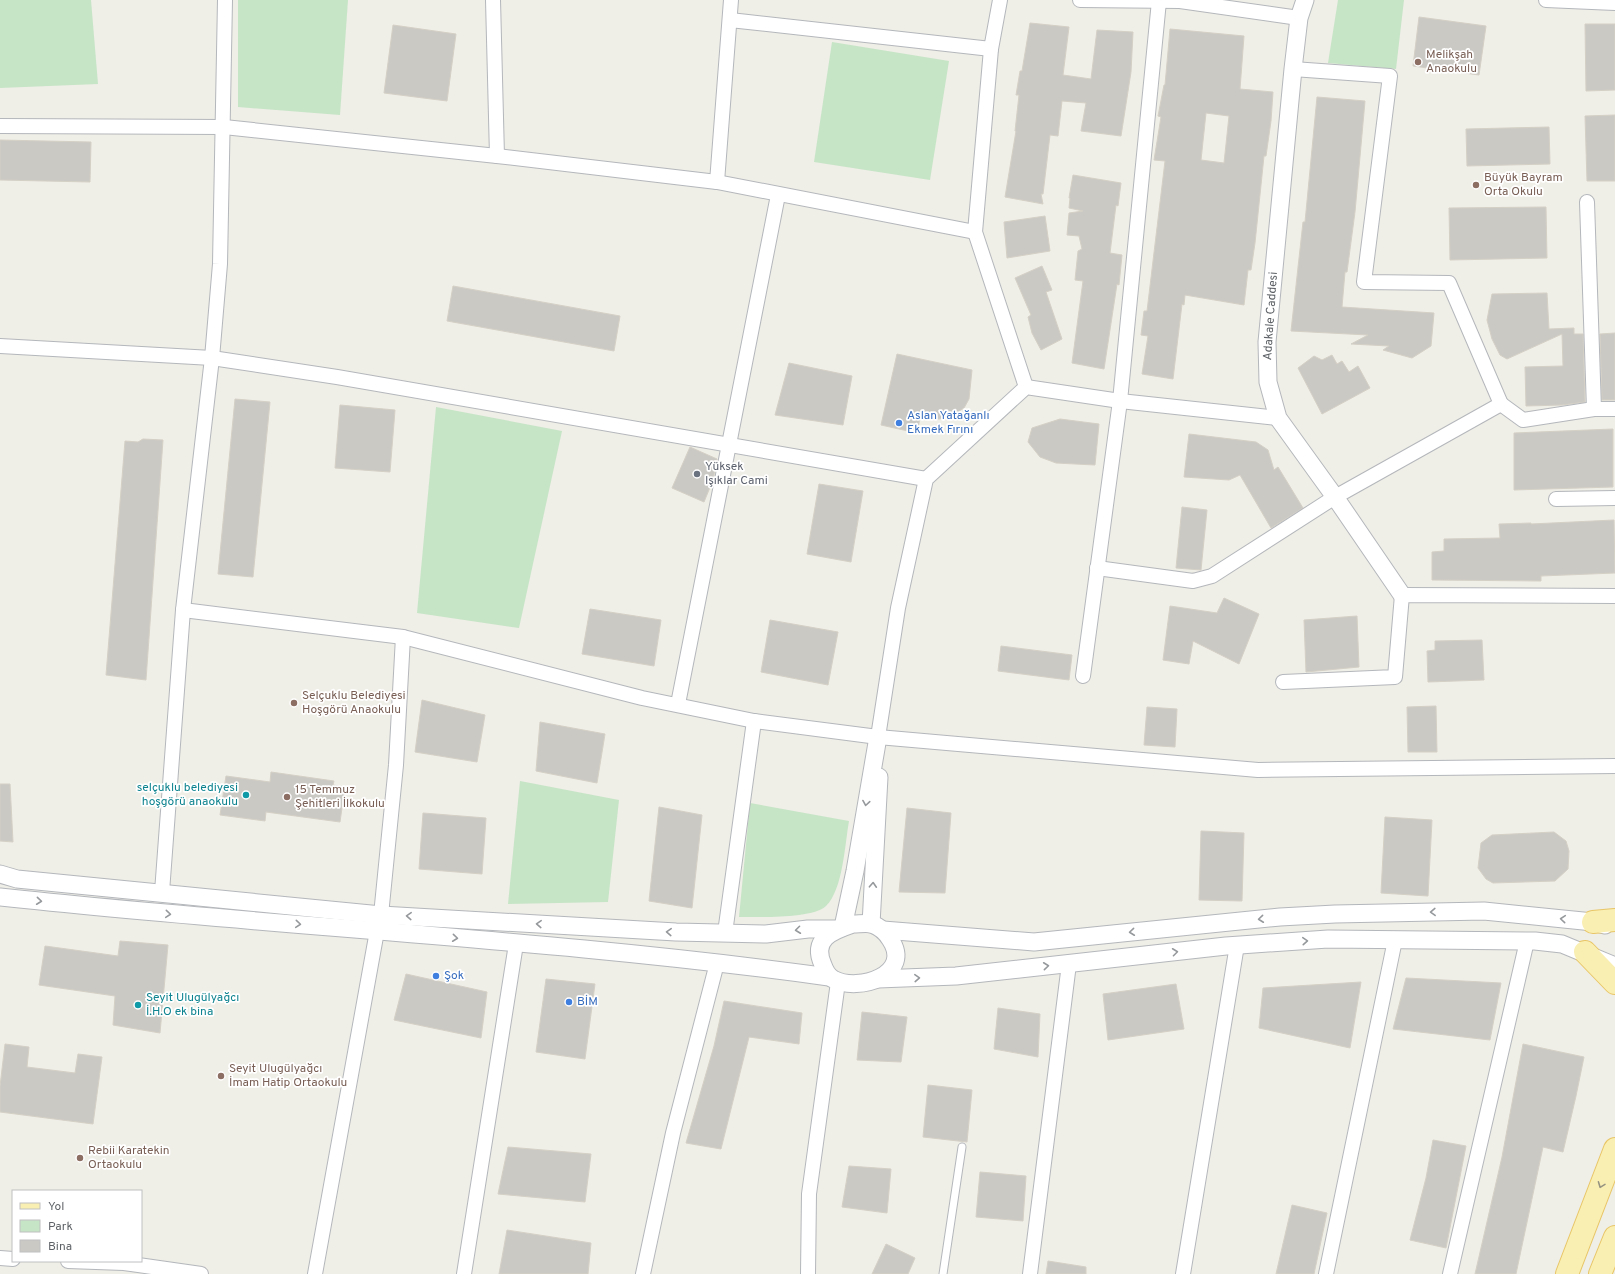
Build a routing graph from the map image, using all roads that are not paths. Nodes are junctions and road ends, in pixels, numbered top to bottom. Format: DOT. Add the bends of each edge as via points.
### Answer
graph roads {
  1 [pos="225,0"];
  2 [pos="493,0"];
  3 [pos="731,0"];
  4 [pos="1000,0"];
  5 [pos="1080,0"];
  6 [pos="1305,0"];
  7 [pos="1546,0"];
  8 [pos="1159,1"];
  9 [pos="1615,3"];
  10 [pos="1299,18"];
  11 [pos="730,20"];
  12 [pos="991,49"];
  13 [pos="1293,69"];
  14 [pos="0,126"];
  15 [pos="224,127"];
  16 [pos="497,156"];
  17 [pos="717,182"];
  18 [pos="778,195"];
  19 [pos="1587,202"];
  20 [pos="975,232"];
  21 [pos="0,346"];
  22 [pos="212,358"];
  23 [pos="1026,387"];
  24 [pos="1120,401"];
  25 [pos="1501,404"];
  26 [pos="1594,409"];
  27 [pos="1615,409"];
  28 [pos="1278,418"];
  29 [pos="729,445"];
  30 [pos="926,480"];
  31 [pos="1335,497"];
  32 [pos="1615,498"];
  33 [pos="1556,499"];
  34 [pos="1097,568"];
  35 [pos="1402,595"];
  36 [pos="1615,596"];
  37 [pos="182,610"];
  38 [pos="403,637"];
  39 [pos="1083,676"];
  40 [pos="1283,682"];
  41 [pos="678,704"];
  42 [pos="754,721"];
  43 [pos="878,737"];
  44 [pos="1615,766"];
  45 [pos="0,874"];
  46 [pos="162,892"];
  47 [pos="0,897"];
  48 [pos="1615,920"];
  49 [pos="1593,922"];
  50 [pos="379,923"];
  51 [pos="877,927"];
  52 [pos="840,928"];
  53 [pos="1615,928"];
  54 [pos="725,934"];
  55 [pos="1395,940"];
  56 [pos="1527,941"];
  57 [pos="516,944"];
  58 [pos="1237,945"];
  59 [pos="1585,952"];
  60 [pos="717,963"];
  61 [pos="1069,964"];
  62 [pos="1615,966"];
  63 [pos="833,979"];
  64 [pos="878,979"];
  65 [pos="1615,983"];
  66 [pos="962,1146"];
  67 [pos="1615,1149"];
  68 [pos="1615,1237"];
  69 [pos="0,1258"];
  70 [pos="12,1259"];
  71 [pos="75,1262"];
  72 [pos="124,1269"];
  73 [pos="201,1274"];
  74 [pos="315,1274"];
  75 [pos="464,1274"];
  76 [pos="643,1274"];
  77 [pos="808,1274"];
  78 [pos="943,1274"];
  79 [pos="1030,1274"];
  80 [pos="1182,1274"];
  81 [pos="1326,1274"];
  82 [pos="1450,1274"];
  83 [pos="1567,1274"];
  84 [pos="1600,1274"];
  1 -- 15 [label="street"];
  2 -- 16 [label="street"];
  3 -- 11 [label="street"];
  4 -- 12 [label="street"];
  5 -- 8 [label="street"];
  6 -- 10 [label="street, Adakale Caddesi"];
  7 -- 9 [label="street"];
  8 -- 10 [label="street" via="1180,1"];
  8 -- 24 [label="street"];
  10 -- 13 [label="street, Adakale Caddesi"];
  11 -- 12 [label="street"];
  11 -- 17 [label="street"];
  12 -- 20 [label="street"];
  13 -- 25 [label="street" via="1390,76 1364,282 1449,283"];
  13 -- 28 [label="street, Adakale Caddesi" via="1267,342 1268,382"];
  14 -- 15 [label="street"];
  15 -- 16 [label="street"];
  15 -- 22 [label="street" via="220,264"];
  16 -- 17 [label="street"];
  17 -- 18 [label="street"];
  18 -- 20 [label="street"];
  18 -- 29 [label="street"];
  19 -- 26 [label="street"];
  20 -- 23 [label="street"];
  21 -- 22 [label="street"];
  22 -- 29 [label="street"];
  22 -- 37 [label="street"];
  23 -- 24 [label="street"];
  23 -- 30 [label="street"];
  24 -- 28 [label="street"];
  24 -- 34 [label="street"];
  25 -- 26 [label="street" via="1523,420"];
  25 -- 31 [label="street"];
  26 -- 27 [label="street"];
  28 -- 31 [label="street, Adakale Caddesi"];
  29 -- 30 [label="street"];
  29 -- 41 [label="street"];
  30 -- 43 [label="street" via="898,608"];
  31 -- 34 [label="street" via="1212,576 1193,581"];
  31 -- 35 [label="street, Adakale Caddesi"];
  32 -- 33 [label="street"];
  34 -- 39 [label="street"];
  35 -- 36 [label="street"];
  35 -- 40 [label="street" via="1395,677"];
  37 -- 38 [label="street"];
  37 -- 46 [label="street"];
  38 -- 41 [label="street" via="642,698"];
  38 -- 50 [label="street" via="396,765"];
  41 -- 42 [label="street"];
  42 -- 43 [label="street"];
  42 -- 54 [label="street"];
  43 -- 44 [label="street" via="1258,770"];
  51 -- 43 [label="street, one-way" via="880,786"];
  43 -- 52 [label="street, one-way" via="855,871"];
  45 -- 46 [label="street" via="18,879"];
  46 -- 50 [label="street"];
  47 -- 50 [label="street, one-way" via="122,910"];
  48 -- 49 [label="main road"];
  49 -- 51 [label="street, one-way" via="1484,911 1335,914 1280,917 1034,942"];
  49 -- 53 [label="street"];
  54 -- 50 [label="street, one-way"];
  50 -- 57 [label="street, one-way"];
  50 -- 74 [label="street"];
  51 -- 52 [label="street" via="853,924"];
  51 -- 64 [label="street" via="893,943 896,954 894,965"];
  52 -- 54 [label="street, one-way" via="766,934"];
  52 -- 63 [label="street" via="826,937 820,946 819,957"];
  55 -- 56 [label="street"];
  58 -- 55 [label="street, one-way" via="1328,939"];
  55 -- 81 [label="street"];
  56 -- 59 [label="street" via="1562,944"];
  56 -- 82 [label="street"];
  57 -- 60 [label="street"];
  57 -- 75 [label="street"];
  61 -- 58 [label="street, one-way"];
  58 -- 80 [label="street"];
  59 -- 62 [label="street"];
  59 -- 65 [label="main road"];
  60 -- 63 [label="street"];
  60 -- 76 [label="street" via="673,1133"];
  64 -- 61 [label="street, one-way" via="956,976"];
  61 -- 79 [label="street"];
  63 -- 64 [label="street" via="858,984"];
  63 -- 77 [label="street" via="809,1194"];
  66 -- 78 [label="lane"];
  67 -- 83 [label="main road, one-way"];
  68 -- 84 [label="main road"];
  69 -- 70 [label="street"];
  71 -- 72 [label="street"];
  72 -- 73 [label="street"];
}
